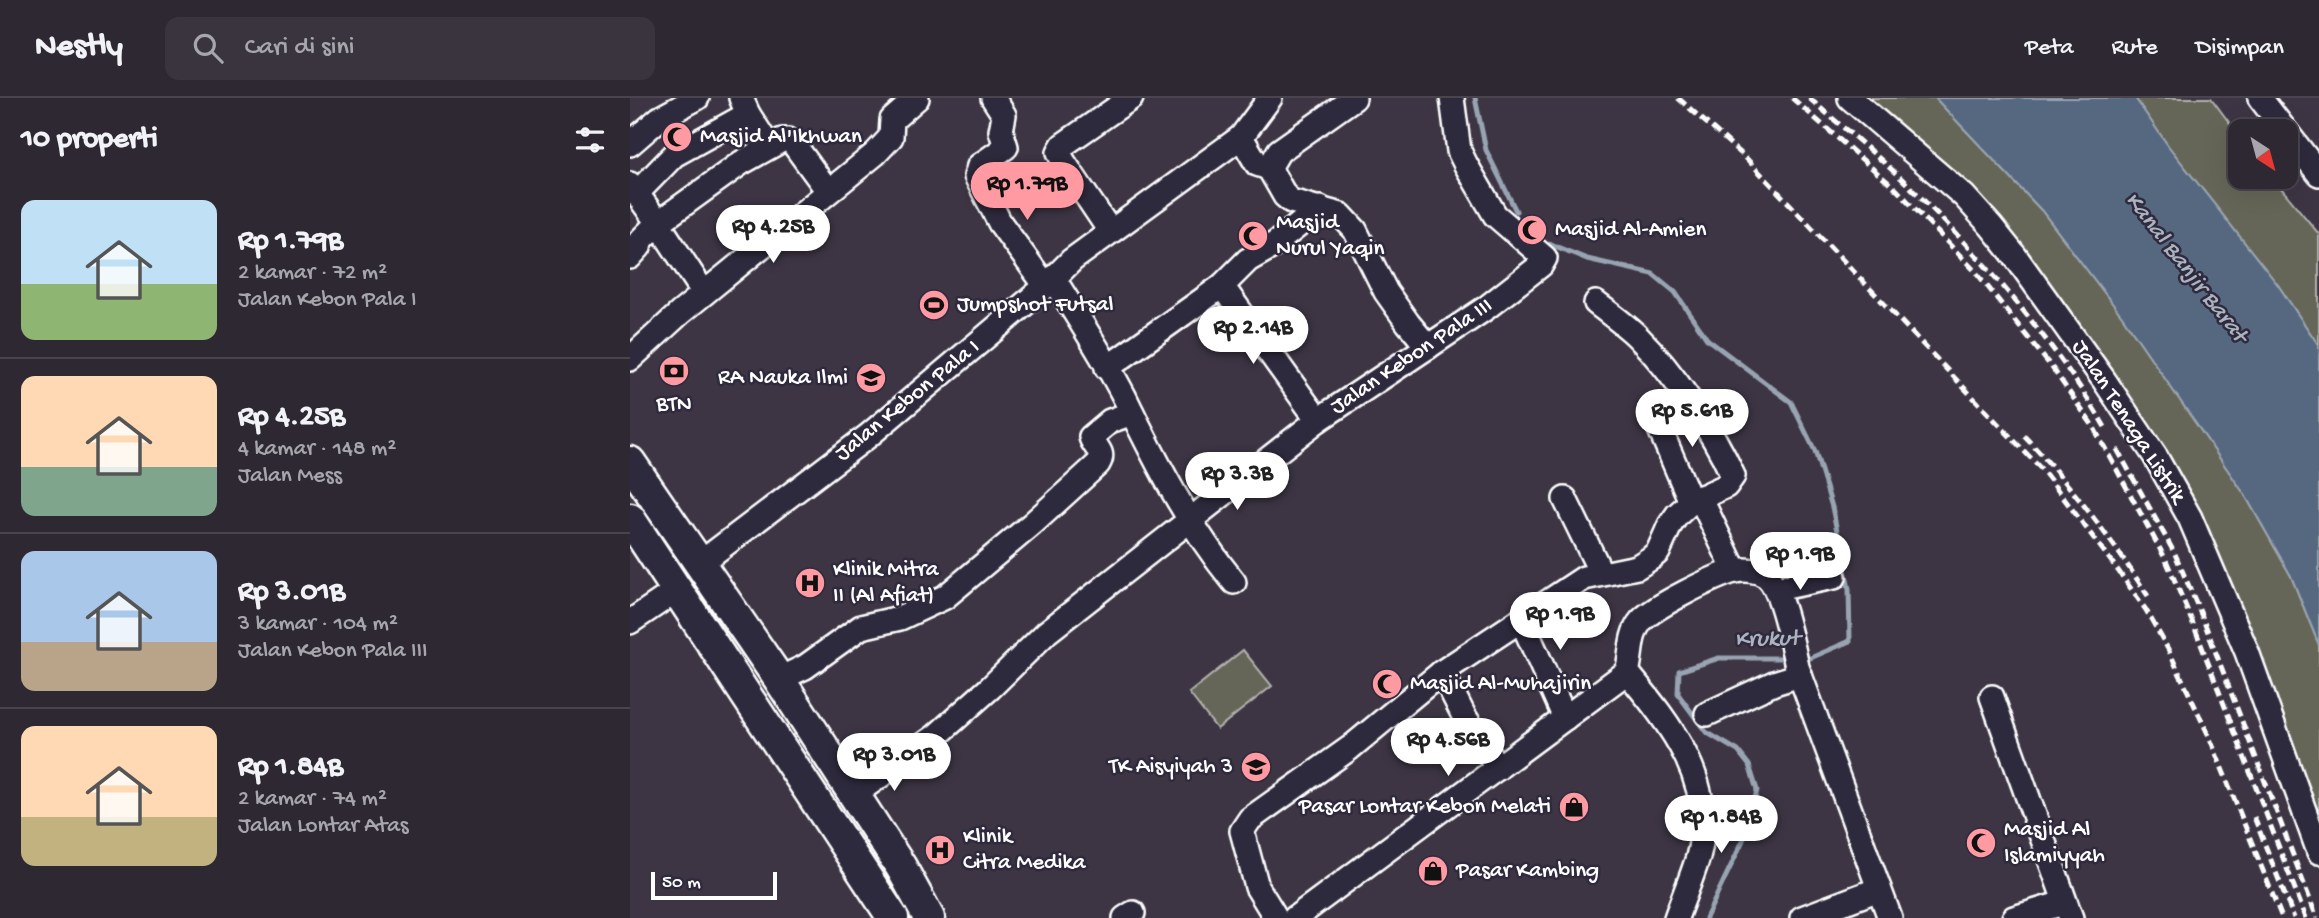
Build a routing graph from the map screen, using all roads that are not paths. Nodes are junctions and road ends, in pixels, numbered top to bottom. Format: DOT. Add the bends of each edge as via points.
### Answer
graph roads {
  1 [pos="697,98"];
  2 [pos="917,98"];
  3 [pos="993,98"];
  4 [pos="1131,98"];
  5 [pos="1269,98"];
  6 [pos="1354,98"];
  7 [pos="1452,98"];
  8 [pos="1850,98"];
  9 [pos="2270,102"];
  10 [pos="745,106"];
  11 [pos="1241,136"];
  12 [pos="630,144"];
  13 [pos="769,147"];
  14 [pos="1269,169"];
  15 [pos="2319,174"];
  16 [pos="633,188"];
  17 [pos="828,191"];
  18 [pos="1320,208"];
  19 [pos="658,223"];
  20 [pos="1110,231"];
  21 [pos="630,257"];
  22 [pos="1050,282"];
  23 [pos="1222,286"];
  24 [pos="704,293"];
  25 [pos="1596,303"];
  26 [pos="1428,347"];
  27 [pos="630,359"];
  28 [pos="1107,369"];
  29 [pos="1653,413"];
  30 [pos="1132,414"];
  31 [pos="1318,420"];
  32 [pos="630,462"];
  33 [pos="1564,499"];
  34 [pos="1696,500"];
  35 [pos="630,519"];
  36 [pos="1190,521"];
  37 [pos="699,564"];
  38 [pos="1735,571"];
  39 [pos="1601,573"];
  40 [pos="1834,576"];
  41 [pos="1234,582"];
  42 [pos="1776,589"];
  43 [pos="677,590"];
  44 [pos="1521,619"];
  45 [pos="630,622"];
  46 [pos="1798,671"];
  47 [pos="1442,672"];
  48 [pos="1627,672"];
  49 [pos="779,679"];
  50 [pos="1992,697"];
  51 [pos="1707,714"];
  52 [pos="1565,718"];
  53 [pos="1498,768"];
  54 [pos="853,795"];
  55 [pos="2319,852"];
  56 [pos="1879,889"];
  57 [pos="2069,913"];
  58 [pos="893,918"];
  59 [pos="929,918"];
  60 [pos="1276,918"];
  61 [pos="1295,918"];
  62 [pos="1676,918"];
  63 [pos="1802,918"];
  64 [pos="1890,918"];
  65 [pos="2014,918"];
  1 -- 12 [label="street" via="660,118"];
  2 -- 17 [label="street" via="891,120 891,136 875,155"];
  3 -- 22 [label="street" via="1004,115 1001,131 1006,147 979,166 976,176 1000,223"];
  4 -- 20 [label="street" via="1060,148 1063,161"];
  5 -- 11 [label="street, Jalan Kebon Pala I"];
  6 -- 14 [label="street" via="1279,150"];
  7 -- 26 [label="street, Jalan Kebon Pala III" via="1460,151 1495,215 1545,258 1497,299"];
  8 -- 55 [label="street, Jalan Tenaga Listrik" via="1964,196 1991,226 2155,456 2189,517 2247,652"];
  9 -- 15 [label="street"];
  10 -- 13 [label="street"];
  10 -- 16 [label="street"];
  11 -- 14 [label="street" via="1257,163"];
  11 -- 20 [label="street, Jalan Kebon Pala I"];
  13 -- 17 [label="street" via="782,140 793,143"];
  13 -- 19 [label="street"];
  14 -- 18 [label="street" via="1285,197"];
  16 -- 19 [label="street"];
  17 -- 24 [label="street"];
  18 -- 23 [label="street" via="1248,260"];
  18 -- 26 [label="street" via="1341,215 1355,230 1386,292"];
  19 -- 21 [label="street"];
  19 -- 24 [label="street"];
  20 -- 22 [label="street, Jalan Kebon Pala I"];
  22 -- 28 [label="street"];
  22 -- 37 [label="street, Jalan Kebon Pala I" via="868,436"];
  23 -- 28 [label="street"];
  23 -- 31 [label="street"];
  24 -- 27 [label="street"];
  25 -- 34 [label="street" via="1638,337 1723,455 1732,480"];
  26 -- 31 [label="street, Jalan Kebon Pala III"];
  28 -- 30 [label="street"];
  29 -- 34 [label="street"];
  30 -- 36 [label="street"];
  30 -- 49 [label="street" via="1110,421 1091,437 1101,452 1098,464 945,597 900,618 861,627 805,667"];
  31 -- 36 [label="street, Jalan Kebon Pala III"];
  32 -- 37 [label="main road"];
  33 -- 39 [label="street"];
  34 -- 38 [label="street"];
  34 -- 39 [label="street" via="1677,515 1651,558 1637,567"];
  35 -- 43 [label="main road"];
  36 -- 41 [label="street"];
  36 -- 54 [label="street, Jalan Kebon Pala III" via="1047,632 935,737"];
  37 -- 49 [label="main road"];
  38 -- 42 [label="street" via="1752,570 1767,577"];
  38 -- 48 [label="street" via="1639,622"];
  39 -- 44 [label="street" via="1584,578"];
  40 -- 42 [label="street"];
  42 -- 46 [label="street"];
  43 -- 45 [label="street"];
  43 -- 58 [label="main road"];
  44 -- 47 [label="street"];
  44 -- 52 [label="street"];
  46 -- 51 [label="street"];
  46 -- 56 [label="street"];
  47 -- 53 [label="street"];
  47 -- 60 [label="street" via="1350,748 1245,824 1242,831 1256,887"];
  48 -- 52 [label="street"];
  48 -- 62 [label="street" via="1686,752 1697,784 1703,819 1699,855"];
  49 -- 54 [label="main road"];
  50 -- 57 [label="street"];
  52 -- 53 [label="street"];
  53 -- 61 [label="street"];
  54 -- 59 [label="main road"];
  56 -- 63 [label="street"];
  56 -- 64 [label="street"];
  57 -- 65 [label="street" via="2060,904"];
}
